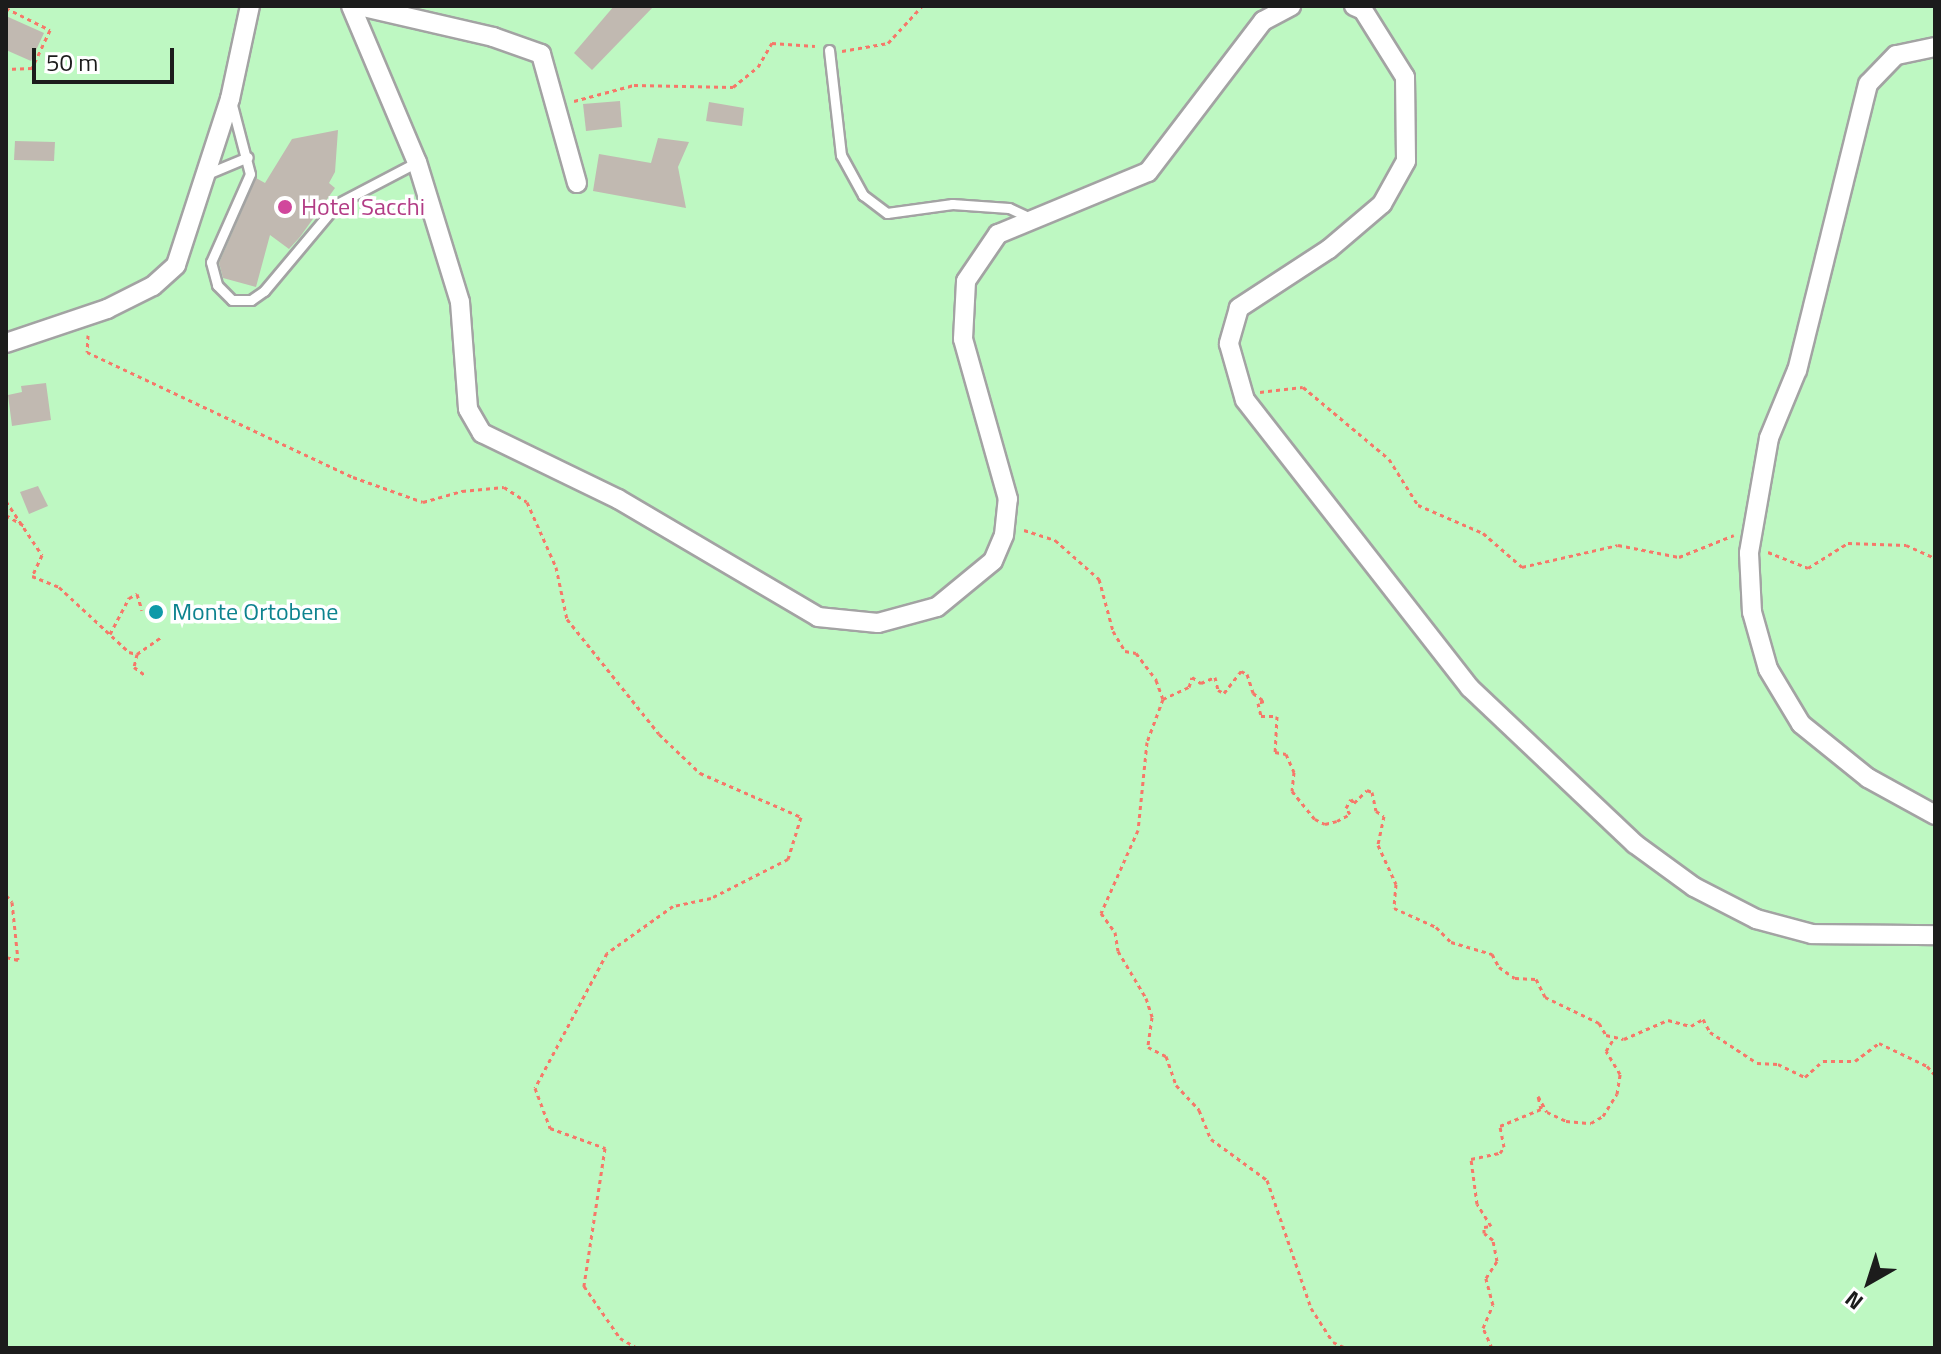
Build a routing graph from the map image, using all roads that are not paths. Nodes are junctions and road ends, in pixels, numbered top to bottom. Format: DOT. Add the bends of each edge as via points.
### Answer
graph roads {
  1 [pos="250,6"];
  2 [pos="351,6"];
  3 [pos="359,6"];
  4 [pos="1291,6"];
  5 [pos="1354,6"];
  6 [pos="1935,47"];
  7 [pos="829,50"];
  8 [pos="230,99"];
  9 [pos="248,157"];
  10 [pos="417,162"];
  11 [pos="204,173"];
  12 [pos="577,183"];
  13 [pos="1036,220"];
  14 [pos="6,343"];
  15 [pos="1935,815"];
  16 [pos="1935,935"];
  1 -- 8 [label="street"];
  2 -- 10 [label="street"];
  3 -- 12 [label="street" via="493,37 541,54"];
  4 -- 13 [label="street" via="1263,21 1148,172"];
  5 -- 16 [label="street" via="1363,10 1405,77 1406,161 1382,204 1317,258 1239,308 1229,344 1245,400 1470,688 1635,844 1694,887 1756,919 1812,934"];
  6 -- 15 [label="street" via="1896,55 1868,84 1797,370 1769,438 1749,553 1752,612 1768,669 1801,724 1868,778"];
  7 -- 13 [label="lane" via="841,155 863,195 887,213 952,204 1009,208"];
  8 -- 9 [label="lane"];
  8 -- 11 [label="street"];
  9 -- 10 [label="lane" via="250,174 211,262 217,285 232,300 251,300 264,291 337,204"];
  9 -- 11 [label="lane"];
  10 -- 13 [label="street" via="460,302 468,409 482,433 618,499 818,617 878,623 937,607 993,561 1008,499 963,339 966,281 998,234"];
  11 -- 14 [label="street" via="176,265 153,286"];
}
